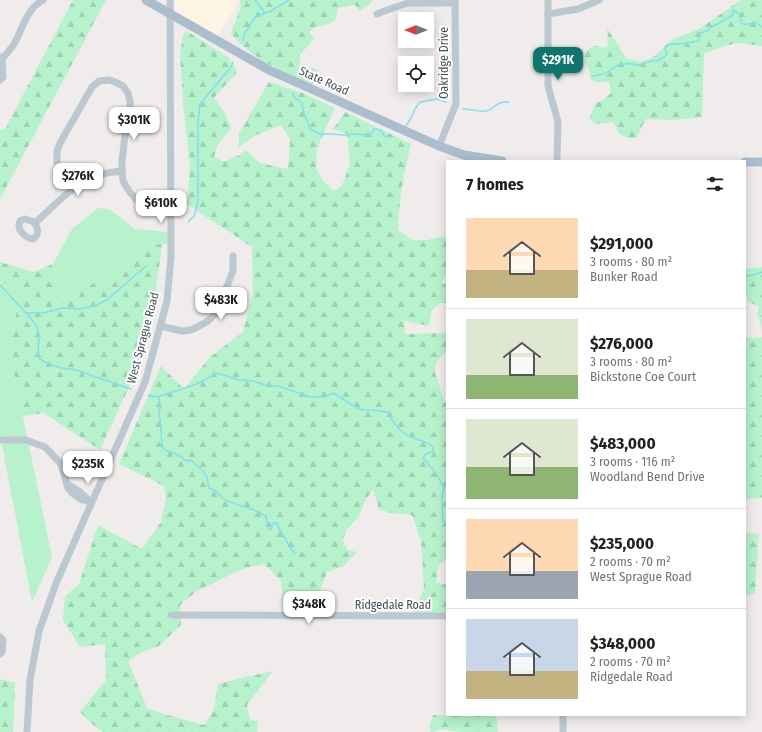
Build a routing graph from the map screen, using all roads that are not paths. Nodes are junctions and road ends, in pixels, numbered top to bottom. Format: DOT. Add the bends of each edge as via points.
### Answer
graph roads {
  1 [pos="43,0"];
  2 [pos="146,0"];
  3 [pos="170,0"];
  4 [pos="407,0"];
  5 [pos="548,0"];
  6 [pos="599,0"];
  7 [pos="455,1"];
  8 [pos="170,13"];
  9 [pos="548,14"];
  10 [pos="1,58"];
  11 [pos="0,80"];
  12 [pos="439,146"];
  13 [pos="496,160"];
  14 [pos="557,160"];
  15 [pos="746,162"];
  16 [pos="762,162"];
  17 [pos="122,171"];
  18 [pos="74,188"];
  19 [pos="171,209"];
  20 [pos="35,223"];
  21 [pos="233,256"];
  22 [pos="160,326"];
  23 [pos="0,440"];
  24 [pos="91,502"];
  25 [pos="172,615"];
  26 [pos="446,616"];
  27 [pos="0,637"];
  28 [pos="0,654"];
  29 [pos="563,716"];
  30 [pos="27,732"];
  31 [pos="563,732"];
  1 -- 10 [label="street" via="30,11 14,45"];
  2 -- 8 [label="main road, State Road"];
  3 -- 8 [label="street, West Sprague Road"];
  4 -- 7 [label="street" via="389,5 377,14 408,3"];
  5 -- 9 [label="street"];
  6 -- 9 [label="street" via="578,9"];
  7 -- 12 [label="street, Oakridge Drive" via="456,104"];
  8 -- 12 [label="main road, State Road" via="269,70"];
  8 -- 19 [label="street, West Sprague Road"];
  9 -- 14 [label="street" via="548,86 558,122"];
  10 -- 11 [label="street" via="3,77"];
  12 -- 13 [label="main road, State Road" via="464,155"];
  15 -- 16 [label="main road"];
  17 -- 18 [label="street" via="98,175"];
  17 -- 18 [label="street" via="130,109 128,93 123,86 115,82 99,81 92,87 57,151 57,164 63,180"];
  17 -- 19 [label="street" via="123,181 129,192 140,204"];
  18 -- 20 [label="street"];
  19 -- 22 [label="street, West Sprague Road" via="171,256 167,301"];
  21 -- 22 [label="street" via="233,271 222,300 216,313 208,321 191,330 182,331"];
  22 -- 24 [label="street, West Sprague Road" via="145,382"];
  23 -- 24 [label="street" via="26,440 45,447 61,464 71,492 80,499"];
  24 -- 30 [label="street, West Sprague Road" via="39,630 30,680"];
  25 -- 26 [label="street, Ridgedale Road"];
  27 -- 28 [label="street" via="3,640"];
  29 -- 31 [label="street"];
}
